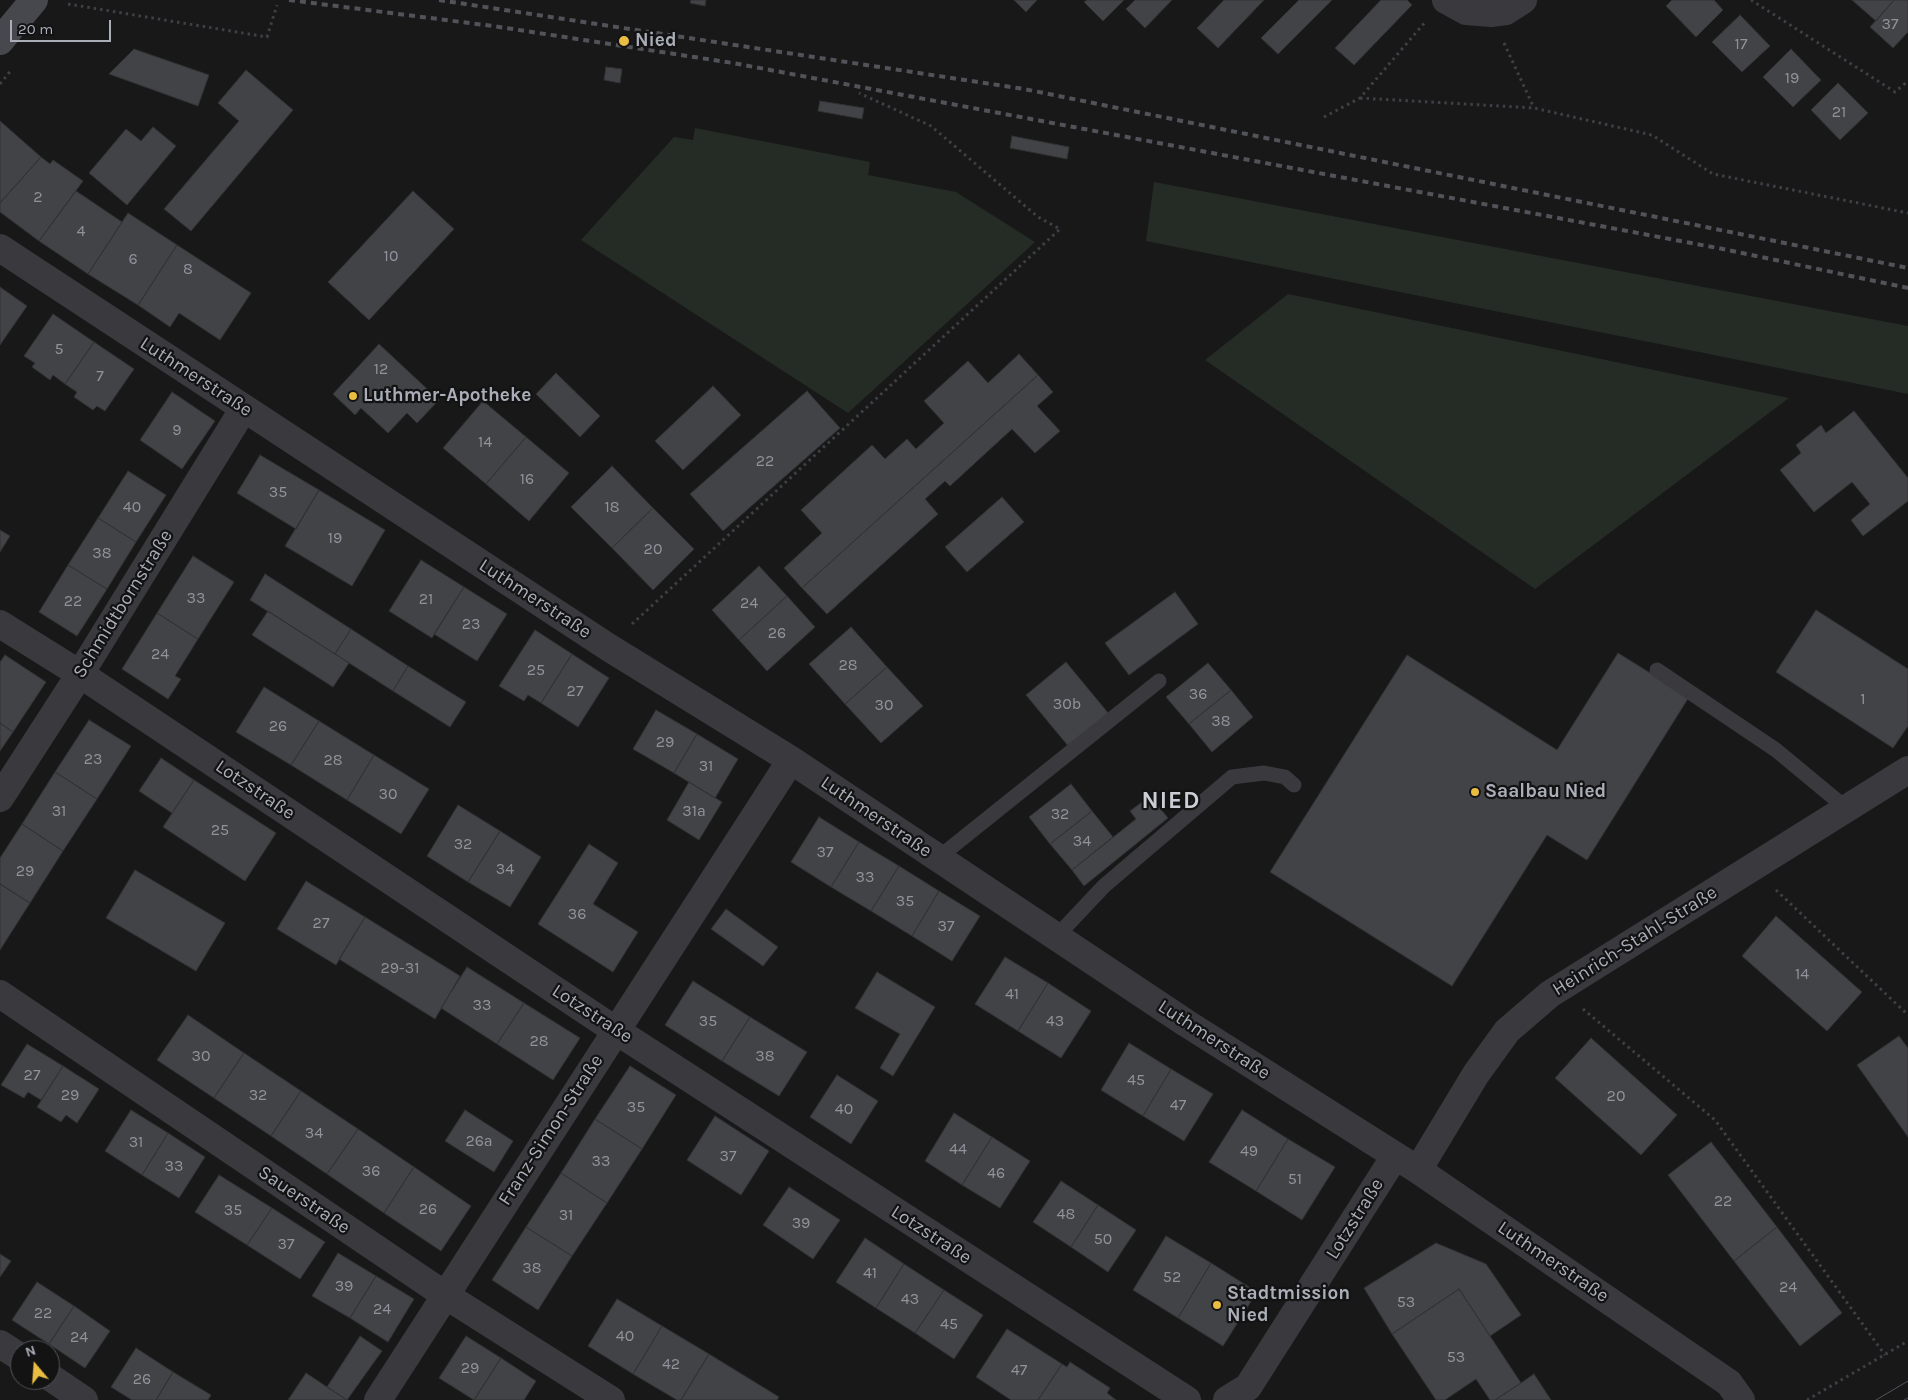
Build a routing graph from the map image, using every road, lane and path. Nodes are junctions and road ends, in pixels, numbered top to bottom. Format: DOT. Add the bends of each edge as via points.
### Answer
graph roads {
  1 [pos="34,0"];
  2 [pos="1523,0"];
  3 [pos="1751,0"];
  4 [pos="68,4"];
  5 [pos="277,5"];
  6 [pos="1438,8"];
  7 [pos="1491,13"];
  8 [pos="0,41"];
  9 [pos="1908,81"];
  10 [pos="859,92"];
  11 [pos="1360,98"];
  12 [pos="1534,108"];
  13 [pos="1324,117"];
  14 [pos="1908,213"];
  15 [pos="0,248"];
  16 [pos="244,408"];
  17 [pos="0,624"];
  18 [pos="608,647"];
  19 [pos="1657,670"];
  20 [pos="80,674"];
  21 [pos="1159,681"];
  22 [pos="791,760"];
  23 [pos="1908,770"];
  24 [pos="1294,785"];
  25 [pos="0,798"];
  26 [pos="1846,808"];
  27 [pos="938,858"];
  28 [pos="1752,867"];
  29 [pos="1056,936"];
  30 [pos="1558,988"];
  31 [pos="0,994"];
  32 [pos="1908,1015"];
  33 [pos="615,1030"];
  34 [pos="1406,1163"];
  35 [pos="445,1295"];
  36 [pos="1908,1341"];
  37 [pos="1885,1355"];
  38 [pos="60,1384"];
  39 [pos="84,1400"];
  40 [pos="378,1400"];
  41 [pos="611,1400"];
  42 [pos="1187,1400"];
  43 [pos="1227,1400"];
  44 [pos="1741,1400"];
  45 [pos="1807,1400"];
  1 -- 8 [label="street"];
  2 -- 7 [label="street" via="1506,11"];
  3 -- 9 [label="path" via="1895,92"];
  4 -- 5 [label="path" via="267,37"];
  6 -- 7 [label="street"];
  6 -- 11 [label="path"];
  7 -- 12 [label="path"];
  10 -- 18 [label="path" via="931,126 1038,217 1060,229"];
  11 -- 12 [label="path"];
  11 -- 13 [label="path"];
  12 -- 14 [label="path" via="1652,135 1713,174"];
  15 -- 16 [label="street, Luthmerstraße"];
  16 -- 18 [label="street, Luthmerstraße"];
  16 -- 20 [label="street, Schmidtbornstraße"];
  17 -- 20 [label="street, Lotzstraße"];
  18 -- 22 [label="street, Luthmerstraße"];
  19 -- 26 [label="lane" via="1776,750"];
  20 -- 25 [label="street, Schmidtbornstraße"];
  20 -- 33 [label="street, Lotzstraße"];
  21 -- 27 [label="lane"];
  22 -- 27 [label="street, Luthmerstraße"];
  22 -- 33 [label="street, Franz-Simon-Straße"];
  23 -- 26 [label="street, Heinrich-Stahl-Straße"];
  24 -- 29 [label="lane" via="1285,777 1264,773 1232,777 1104,886"];
  26 -- 28 [label="street, Heinrich-Stahl-Straße"];
  27 -- 29 [label="street, Luthmerstraße"];
  28 -- 30 [label="street, Heinrich-Stahl-Straße"];
  28 -- 32 [label="path"];
  29 -- 34 [label="street, Luthmerstraße"];
  30 -- 34 [label="street, Heinrich-Stahl-Straße" via="1507,1031"];
  30 -- 37 [label="path" via="1715,1120"];
  31 -- 35 [label="street, Sauerstraße"];
  33 -- 35 [label="street, Franz-Simon-Straße"];
  33 -- 42 [label="street, Lotzstraße"];
  34 -- 43 [label="street, Lotzstraße" via="1248,1387"];
  34 -- 44 [label="street, Luthmerstraße" via="1729,1383"];
  35 -- 40 [label="street, Franz-Simon-Straße"];
  35 -- 41 [label="street, Sauerstraße"];
  36 -- 37 [label="path"];
  37 -- 45 [label="path"];
  38 -- 39 [label="street"];
}
